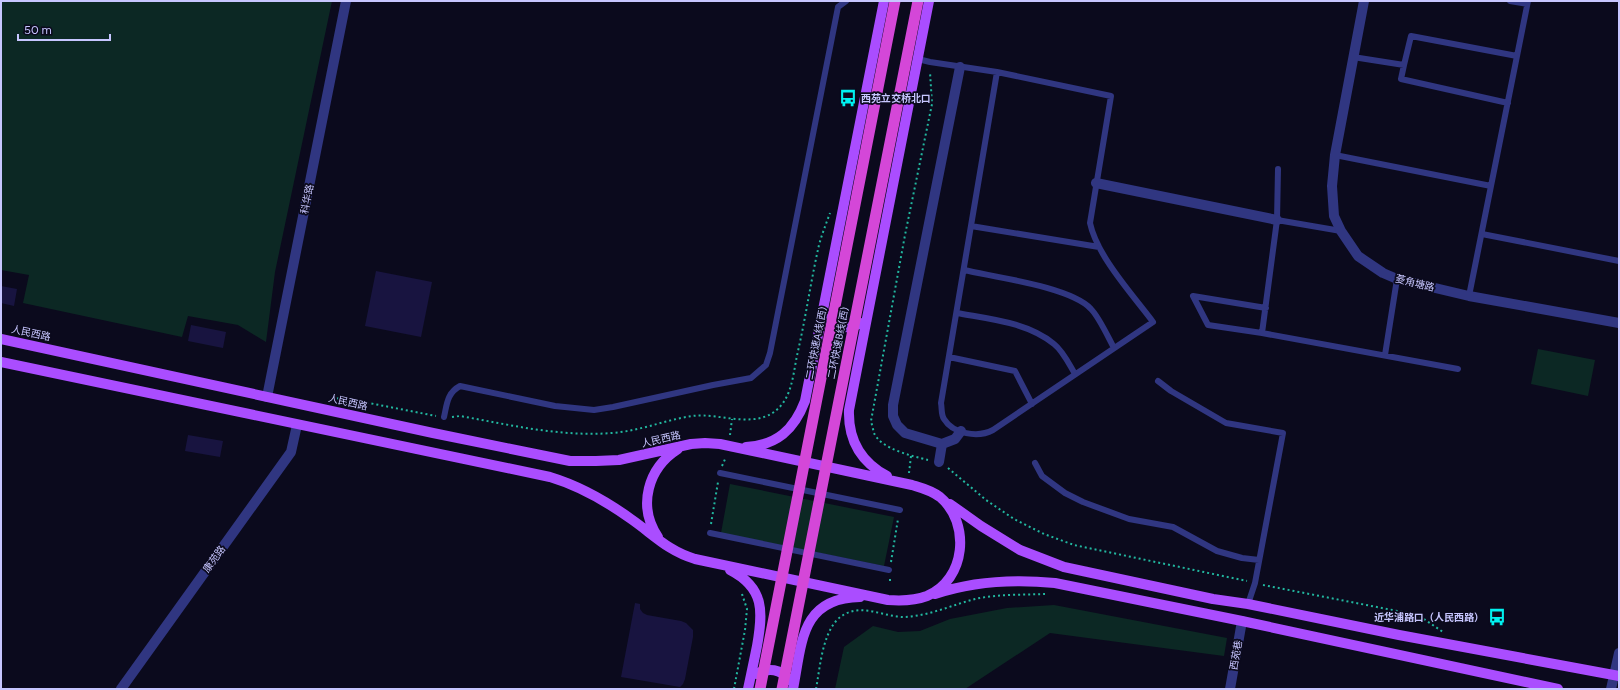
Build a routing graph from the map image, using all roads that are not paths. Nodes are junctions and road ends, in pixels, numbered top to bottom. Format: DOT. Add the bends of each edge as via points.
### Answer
graph roads {
  1 [pos="346,1"];
  2 [pos="846,1"];
  3 [pos="884,1"];
  4 [pos="895,1"];
  5 [pos="918,1"];
  6 [pos="929,1"];
  7 [pos="1364,1"];
  8 [pos="1510,1"];
  9 [pos="1528,3"];
  10 [pos="1517,56"];
  11 [pos="1353,57"];
  12 [pos="918,59"];
  13 [pos="1404,65"];
  14 [pos="960,67"];
  15 [pos="997,72"];
  16 [pos="1508,103"];
  17 [pos="1335,155"];
  18 [pos="1278,169"];
  19 [pos="1096,183"];
  20 [pos="1491,186"];
  21 [pos="1277,220"];
  22 [pos="971,226"];
  23 [pos="1341,231"];
  24 [pos="1482,234"];
  25 [pos="1098,247"];
  26 [pos="1619,261"];
  27 [pos="964,270"];
  28 [pos="1397,279"];
  29 [pos="1469,296"];
  30 [pos="824,302"];
  31 [pos="1266,308"];
  32 [pos="868,311"];
  33 [pos="956,313"];
  34 [pos="1619,323"];
  35 [pos="1262,333"];
  36 [pos="1,339"];
  37 [pos="1114,348"];
  38 [pos="1385,356"];
  39 [pos="949,357"];
  40 [pos="1,362"];
  41 [pos="1458,369"];
  42 [pos="1075,374"];
  43 [pos="1158,381"];
  44 [pos="267,397"];
  45 [pos="1032,404"];
  46 [pos="444,417"];
  47 [pos="297,425"];
  48 [pos="961,431"];
  49 [pos="691,444"];
  50 [pos="720,444"];
  51 [pos="942,444"];
  52 [pos="939,462"];
  53 [pos="1035,463"];
  54 [pos="720,473"];
  55 [pos="912,484"];
  56 [pos="939,496"];
  57 [pos="900,510"];
  58 [pos="710,533"];
  59 [pos="669,548"];
  60 [pos="695,559"];
  61 [pos="1259,560"];
  62 [pos="889,570"];
  63 [pos="888,600"];
  64 [pos="916,600"];
  65 [pos="1248,604"];
  66 [pos="1242,621"];
  67 [pos="1619,653"];
  68 [pos="1617,676"];
  69 [pos="752,687"];
  70 [pos="121,689"];
  71 [pos="782,689"];
  72 [pos="793,689"];
  73 [pos="1230,689"];
  74 [pos="1558,689"];
  75 [pos="1611,689"];
  1 -- 44 [label="street, 科华路"];
  2 -- 46 [label="lane" via="838,7 766,365 751,378 594,410 555,406 460,386 452,390"];
  3 -- 30 [label="main road"];
  4 -- 69 [label="highway, 二环快速A线(西), bridge"];
  5 -- 71 [label="highway, 二环快速B线(西), bridge"];
  6 -- 12 [label="main road"];
  7 -- 11 [label="street, 菱角塘路"];
  8 -- 9 [label="lane"];
  9 -- 10 [label="lane"];
  10 -- 13 [label="lane" via="1411,36"];
  10 -- 16 [label="lane"];
  11 -- 13 [label="lane"];
  11 -- 17 [label="street, 菱角塘路"];
  12 -- 14 [label="lane"];
  12 -- 32 [label="main road"];
  13 -- 16 [label="lane" via="1401,79"];
  14 -- 15 [label="lane"];
  14 -- 51 [label="street" via="893,405 893,416 905,433"];
  15 -- 19 [label="lane" via="1111,96"];
  15 -- 22 [label="lane"];
  16 -- 20 [label="lane"];
  17 -- 20 [label="lane"];
  17 -- 23 [label="street, 菱角塘路" via="1332,186 1334,216"];
  18 -- 21 [label="lane"];
  19 -- 21 [label="street"];
  19 -- 25 [label="lane" via="1090,223"];
  20 -- 24 [label="lane"];
  21 -- 23 [label="lane"];
  21 -- 31 [label="lane"];
  22 -- 25 [label="lane"];
  22 -- 27 [label="lane"];
  23 -- 28 [label="street, 菱角塘路" via="1358,256"];
  24 -- 26 [label="lane"];
  24 -- 29 [label="lane"];
  25 -- 37 [label="lane" via="1153,322"];
  27 -- 33 [label="lane"];
  27 -- 37 [label="lane" via="1042,287 1083,302 1092,309"];
  28 -- 29 [label="street, 菱角塘路"];
  28 -- 38 [label="lane"];
  29 -- 34 [label="street, 菱角塘路"];
  30 -- 32 [label="main road" via="830,320 844,328 860,323"];
  30 -- 50 [label="main road" via="805,401 795,421 781,436 762,444 738,447"];
  31 -- 35 [label="lane"];
  31 -- 35 [label="lane" via="1193,296 1208,325"];
  32 -- 55 [label="main road" via="849,406 850,433 855,446 868,463 887,476"];
  33 -- 39 [label="lane"];
  33 -- 42 [label="lane" via="1021,326 1037,332 1055,344"];
  35 -- 38 [label="lane"];
  36 -- 44 [label="main road, 人民西路"];
  37 -- 42 [label="lane"];
  38 -- 41 [label="lane"];
  39 -- 45 [label="lane" via="1015,371"];
  39 -- 48 [label="lane" via="941,403 943,418 950,426"];
  40 -- 47 [label="main road, 人民西路"];
  42 -- 45 [label="lane"];
  43 -- 61 [label="lane" via="1226,423 1284,433"];
  44 -- 49 [label="main road, 人民西路" via="570,460 619,460"];
  45 -- 48 [label="lane" via="986,434 975,435"];
  47 -- 59 [label="main road, 人民西路" via="539,474 562,481 614,507"];
  47 -- 70 [label="street, 康苑路" via="291,452"];
  48 -- 51 [label="street" via="955,439"];
  49 -- 50 [label="main road, 人民西路"];
  49 -- 59 [label="main road, 人民西路" via="679,448 660,463 649,484 646,507 648,518 653,530"];
  50 -- 55 [label="main road, 人民西路"];
  51 -- 52 [label="street"];
  53 -- 61 [label="lane" via="1042,476 1065,493 1083,502 1129,519 1173,527 1217,551"];
  54 -- 57 [label="lane"];
  55 -- 56 [label="main road, 人民西路"];
  56 -- 64 [label="main road, 人民西路" via="948,505 959,526 959,555 947,581 928,596"];
  56 -- 65 [label="main road" via="999,538 1052,564 1213,599"];
  58 -- 62 [label="lane"];
  59 -- 60 [label="main road, 人民西路"];
  60 -- 63 [label="main road, 人民西路"];
  60 -- 69 [label="main road" via="720,566 740,576 757,594 761,622"];
  61 -- 65 [label="lane"];
  63 -- 64 [label="main road, 人民西路"];
  63 -- 72 [label="main road" via="851,598 832,602 821,608 806,630"];
  64 -- 66 [label="main road" via="974,584 1024,581 1071,586"];
  65 -- 68 [label="main road"];
  66 -- 73 [label="street, 西苑巷"];
  66 -- 74 [label="main road"];
  67 -- 68 [label="street"];
  68 -- 75 [label="street"];
  69 -- 72 [label="main road" via="757,674 773,670 787,677"];
}
